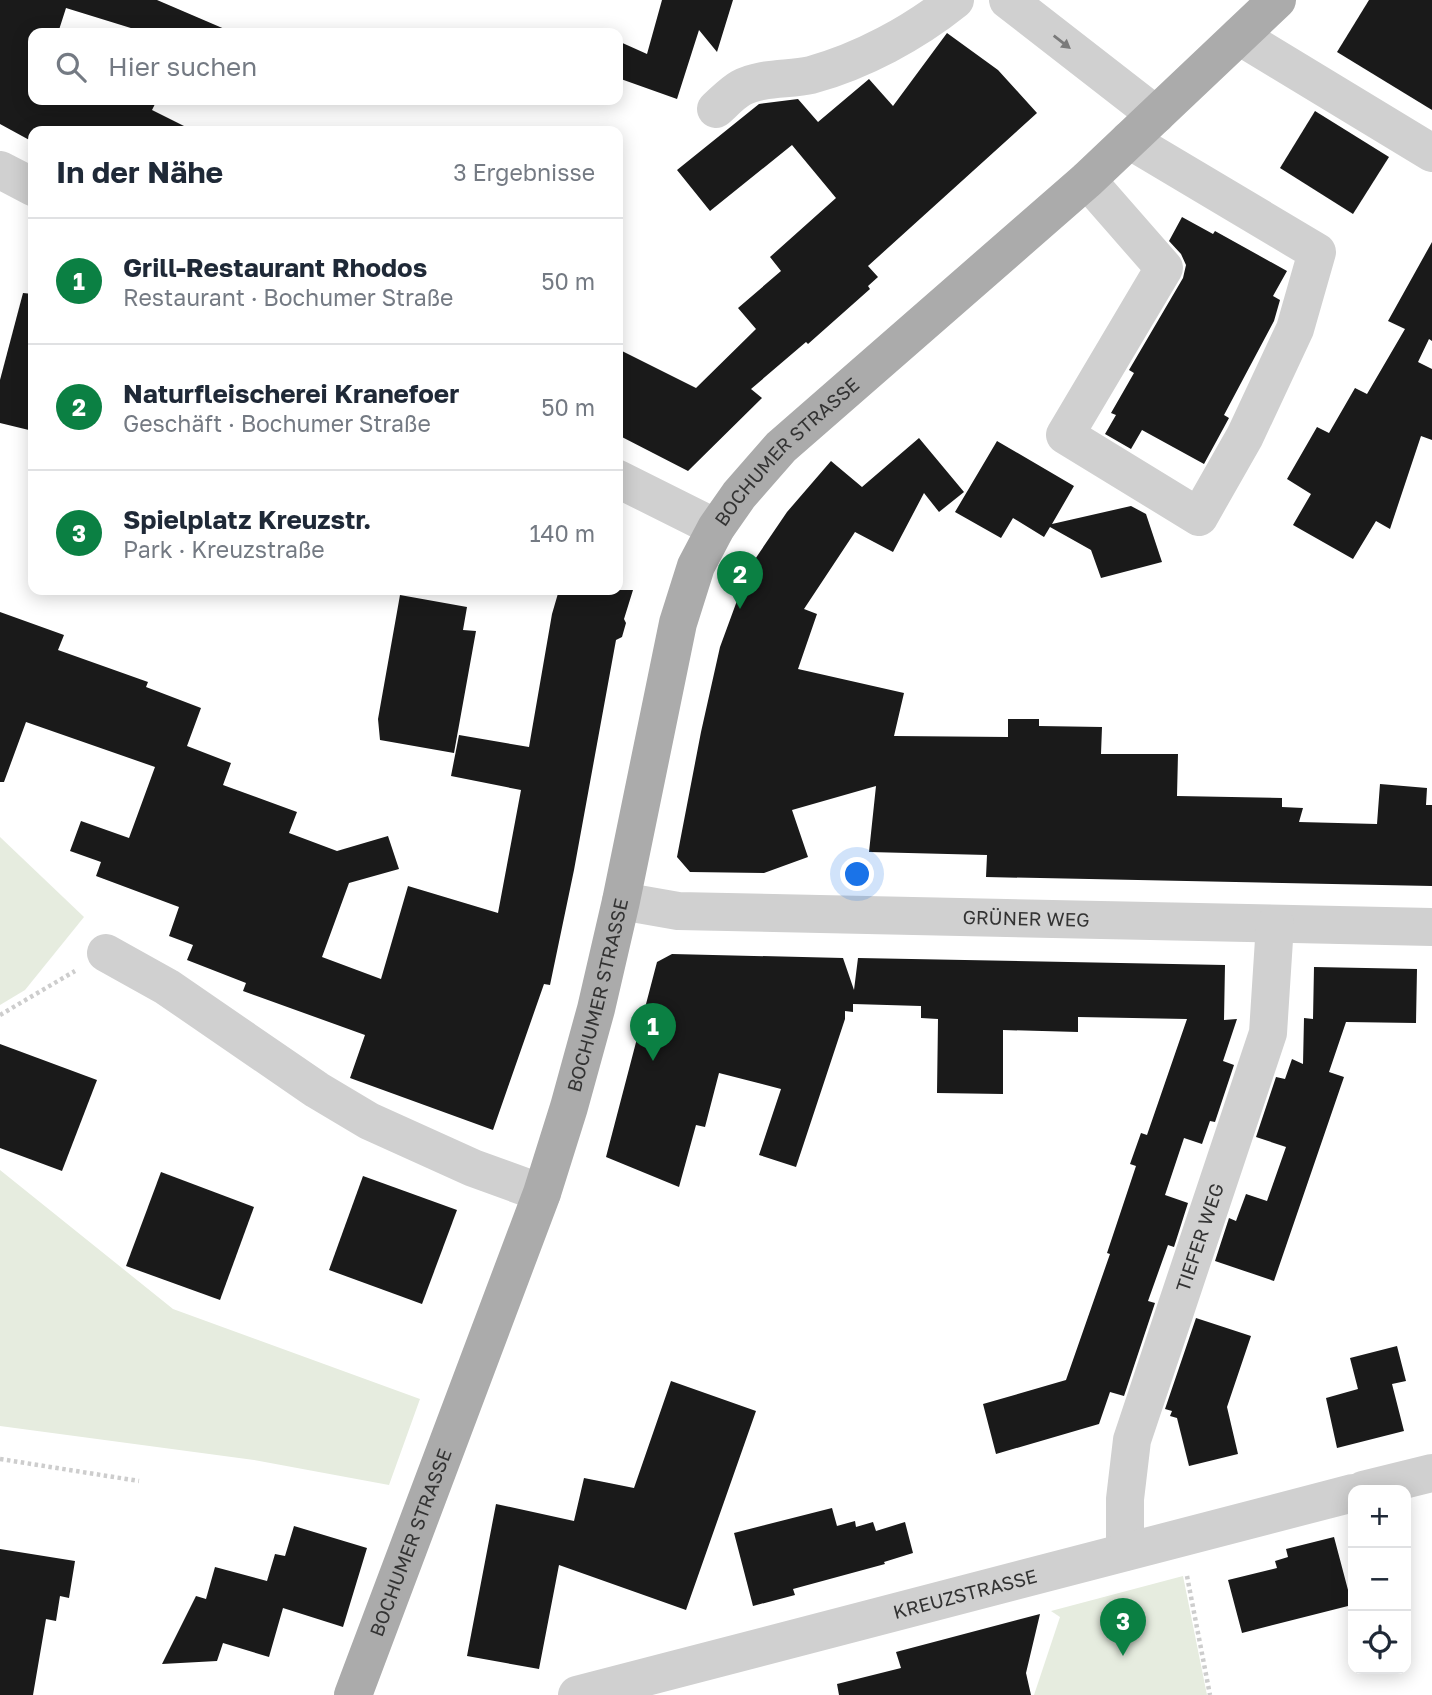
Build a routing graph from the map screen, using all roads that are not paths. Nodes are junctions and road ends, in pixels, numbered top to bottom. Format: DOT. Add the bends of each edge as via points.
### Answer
graph roads {
  1 [pos="955,0"];
  2 [pos="1008,0"];
  3 [pos="1277,0"];
  4 [pos="1239,36"];
  5 [pos="716,109"];
  6 [pos="1143,128"];
  7 [pos="1432,153"];
  8 [pos="0,170"];
  9 [pos="1087,180"];
  10 [pos="28,184"];
  11 [pos="623,482"];
  12 [pos="716,528"];
  13 [pos="621,901"];
  14 [pos="1275,924"];
  15 [pos="1432,927"];
  16 [pos="106,953"];
  17 [pos="542,1193"];
  18 [pos="1432,1473"];
  19 [pos="1383,1485"];
  20 [pos="1348,1494"];
  21 [pos="1125,1552"];
  22 [pos="354,1695"];
  23 [pos="577,1695"];
  1 -- 5 [label="street" via="869,54 809,75 742,87"];
  2 -- 6 [label="street, one-way"];
  3 -- 4 [label="main road, BOCHUMER STRASSE"];
  4 -- 6 [label="main road, BOCHUMER STRASSE"];
  4 -- 7 [label="street"];
  6 -- 9 [label="main road, BOCHUMER STRASSE"];
  6 -- 9 [label="street" via="1317,252 1294,329 1245,436 1199,517 1065,435 1164,268"];
  8 -- 10 [label="street"];
  9 -- 12 [label="main road, BOCHUMER STRASSE" via="781,447"];
  11 -- 12 [label="street"];
  12 -- 13 [label="main road, BOCHUMER STRASSE" via="696,566 678,623"];
  13 -- 14 [label="street, GRÜNER WEG" via="678,911"];
  13 -- 17 [label="main road, BOCHUMER STRASSE" via="596,1009"];
  14 -- 15 [label="street, GRÜNER WEG"];
  14 -- 21 [label="street, TIEFER WEG" via="1268,1032 1132,1440"];
  16 -- 17 [label="street" via="167,987 369,1121"];
  17 -- 22 [label="main road, BOCHUMER STRASSE"];
  18 -- 19 [label="street"];
  20 -- 21 [label="street, KREUZSTRASSE"];
  21 -- 23 [label="street, KREUZSTRASSE"];
}
